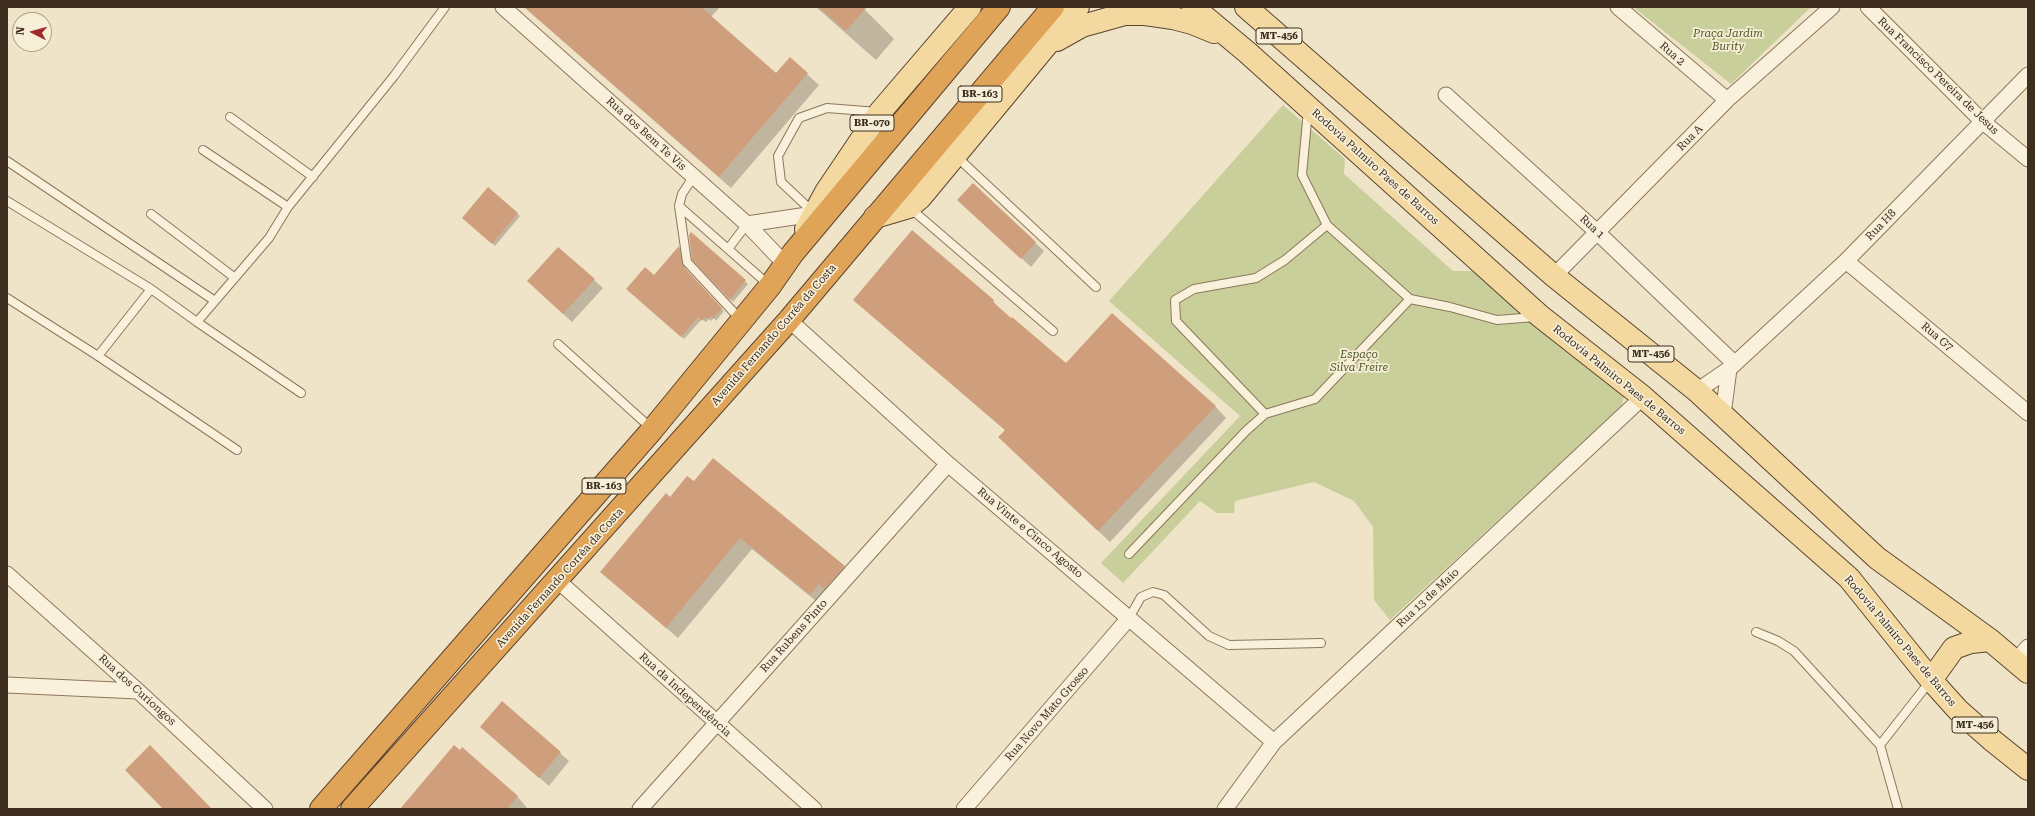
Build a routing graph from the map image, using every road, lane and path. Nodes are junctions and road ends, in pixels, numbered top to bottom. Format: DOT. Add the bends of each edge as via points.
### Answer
graph roads {
  1 [pos="445,7"];
  2 [pos="503,7"];
  3 [pos="999,7"];
  4 [pos="1053,7"];
  5 [pos="1078,7"];
  6 [pos="1193,7"];
  7 [pos="1246,7"];
  8 [pos="1618,7"];
  9 [pos="1832,7"];
  10 [pos="1868,7"];
  11 [pos="963,10"];
  12 [pos="1044,49"];
  13 [pos="1248,53"];
  14 [pos="2028,75"];
  15 [pos="1446,95"];
  16 [pos="1727,100"];
  17 [pos="1308,106"];
  18 [pos="880,112"];
  19 [pos="230,117"];
  20 [pos="1982,121"];
  21 [pos="203,150"];
  22 [pos="956,156"];
  23 [pos="2028,159"];
  24 [pos="7,161"];
  25 [pos="694,176"];
  26 [pos="313,177"];
  27 [pos="7,201"];
  28 [pos="679,206"];
  29 [pos="288,207"];
  30 [pos="909,207"];
  31 [pos="151,214"];
  32 [pos="814,214"];
  33 [pos="876,217"];
  34 [pos="747,224"];
  35 [pos="1327,225"];
  36 [pos="1597,232"];
  37 [pos="728,249"];
  38 [pos="789,259"];
  39 [pos="1846,261"];
  40 [pos="1554,276"];
  41 [pos="235,278"];
  42 [pos="770,286"];
  43 [pos="1096,288"];
  44 [pos="151,290"];
  45 [pos="7,298"];
  46 [pos="1410,299"];
  47 [pos="215,301"];
  48 [pos="1540,316"];
  49 [pos="789,320"];
  50 [pos="741,321"];
  51 [pos="197,322"];
  52 [pos="1053,331"];
  53 [pos="558,344"];
  54 [pos="98,356"];
  55 [pos="1731,366"];
  56 [pos="1697,391"];
  57 [pos="301,393"];
  58 [pos="1643,397"];
  59 [pos="2028,413"];
  60 [pos="1265,414"];
  61 [pos="1723,415"];
  62 [pos="652,430"];
  63 [pos="237,450"];
  64 [pos="948,464"];
  65 [pos="1129,554"];
  66 [pos="7,574"];
  67 [pos="557,580"];
  68 [pos="1129,618"];
  69 [pos="1756,632"];
  70 [pos="1990,640"];
  71 [pos="1321,643"];
  72 [pos="2024,660"];
  73 [pos="1931,680"];
  74 [pos="7,685"];
  75 [pos="138,691"];
  76 [pos="716,724"];
  77 [pos="1274,742"];
  78 [pos="1880,745"];
  79 [pos="2027,766"];
  80 [pos="265,809"];
  81 [pos="321,809"];
  82 [pos="352,809"];
  83 [pos="640,809"];
  84 [pos="814,809"];
  85 [pos="964,809"];
  86 [pos="1225,809"];
  87 [pos="1898,809"];
  1 -- 26 [label="lane" via="394,76"];
  2 -- 25 [label="street, Rua dos Bem Te Vis"];
  3 -- 38 [label="highway, BR-163"];
  4 -- 33 [label="highway, Avenida Fernando Corrêa da Costa / BR-163"];
  5 -- 12 [label="main road"];
  6 -- 13 [label="main road, Rodovia Palmiro Paes de Barros / MT-456"];
  7 -- 40 [label="main road, MT-456"];
  8 -- 16 [label="street, Rua 2"];
  9 -- 16 [label="street, Rua A"];
  10 -- 20 [label="street, Rua Francisco Pereira de Jesus"];
  11 -- 18 [label="main road, BR-070"];
  12 -- 13 [label="main road, MT-456" via="1082,26 1125,14 1144,14 1192,23"];
  12 -- 22 [label="main road"];
  13 -- 17 [label="main road, Rodovia Palmiro Paes de Barros / MT-456"];
  14 -- 20 [label="street, Rua H8"];
  15 -- 36 [label="street, Rua 1"];
  16 -- 36 [label="street, Rua A"];
  17 -- 35 [label="lane" via="1302,175"];
  17 -- 48 [label="main road, Rodovia Palmiro Paes de Barros / MT-456"];
  18 -- 32 [label="main road, BR-070" via="850,154"];
  18 -- 32 [label="lane" via="827,108 799,118 778,156 781,182"];
  19 -- 26 [label="lane"];
  20 -- 23 [label="street, Rua Francisco Pereira de Jesus"];
  20 -- 39 [label="street, Rua H8"];
  21 -- 29 [label="lane"];
  22 -- 30 [label="main road"];
  22 -- 43 [label="lane"];
  24 -- 47 [label="lane"];
  25 -- 28 [label="lane" via="682,194"];
  25 -- 34 [label="street, Rua dos Bem Te Vis"];
  26 -- 29 [label="lane"];
  27 -- 44 [label="lane"];
  28 -- 37 [label="lane"];
  28 -- 50 [label="lane" via="687,262"];
  29 -- 41 [label="lane" via="269,238"];
  30 -- 33 [label="main road"];
  30 -- 52 [label="lane"];
  31 -- 41 [label="lane"];
  32 -- 34 [label="street"];
  32 -- 38 [label="main road, BR-070"];
  33 -- 49 [label="highway, Avenida Fernando Corrêa da Costa / BR-163"];
  34 -- 37 [label="lane"];
  34 -- 38 [label="street, Rua dos Bem Te Vis"];
  35 -- 46 [label="lane"];
  35 -- 60 [label="lane" via="1286,260 1256,278 1194,289 1175,300 1176,320"];
  36 -- 40 [label="street, Rua A"];
  36 -- 55 [label="street, Rua 1"];
  37 -- 42 [label="lane"];
  38 -- 42 [label="highway, BR-163"];
  39 -- 55 [label="street, Rua H8"];
  39 -- 59 [label="street, Rua G7"];
  40 -- 56 [label="main road, MT-456"];
  41 -- 47 [label="lane"];
  42 -- 50 [label="highway, BR-163"];
  44 -- 51 [label="lane"];
  44 -- 54 [label="lane"];
  45 -- 54 [label="lane"];
  46 -- 48 [label="lane" via="1497,320"];
  46 -- 60 [label="lane" via="1315,399"];
  47 -- 51 [label="lane"];
  48 -- 58 [label="main road, Rodovia Palmiro Paes de Barros / MT-456"];
  49 -- 64 [label="street, Rua Vinte e Cinco Agosto"];
  49 -- 67 [label="highway, Avenida Fernando Corrêa da Costa / BR-163"];
  50 -- 62 [label="highway, BR-163"];
  51 -- 57 [label="lane"];
  53 -- 62 [label="lane"];
  54 -- 63 [label="lane"];
  55 -- 56 [label="street, Rua H8"];
  55 -- 61 [label="street"];
  56 -- 61 [label="main road, MT-456"];
  58 -- 73 [label="main road, Rodovia Palmiro Paes de Barros / MT-456" via="1849,578"];
  58 -- 77 [label="street, Rua 13 de Maio"];
  60 -- 65 [label="lane"];
  61 -- 70 [label="main road, MT-456" via="1877,558"];
  62 -- 81 [label="highway, BR-163"];
  64 -- 68 [label="street, Rua Vinte e Cinco Agosto"];
  64 -- 76 [label="street, Rua Rubens Pinto"];
  66 -- 75 [label="street, Rua dos Curiongos"];
  67 -- 76 [label="street, Rua da Independência"];
  67 -- 82 [label="highway, Avenida Fernando Corrêa da Costa / BR-163"];
  68 -- 71 [label="lane" via="1141,597 1153,592 1164,595 1209,636 1229,644"];
  68 -- 77 [label="street, Rua Vinte e Cinco Agosto"];
  68 -- 85 [label="street, Rua Novo Mato Grosso"];
  69 -- 78 [label="lane" via="1794,651"];
  70 -- 72 [label="main road, MT-456"];
  70 -- 73 [label="main road" via="1954,648"];
  73 -- 78 [label="lane"];
  73 -- 79 [label="main road, Rodovia Palmiro Paes de Barros / MT-456" via="1958,710"];
  74 -- 75 [label="street"];
  75 -- 80 [label="street, Rua dos Curiongos"];
  76 -- 83 [label="street, Rua Rubens Pinto"];
  76 -- 84 [label="street, Rua da Independência"];
  77 -- 86 [label="street, Rua 13 de Maio"];
  78 -- 87 [label="lane"];
}
